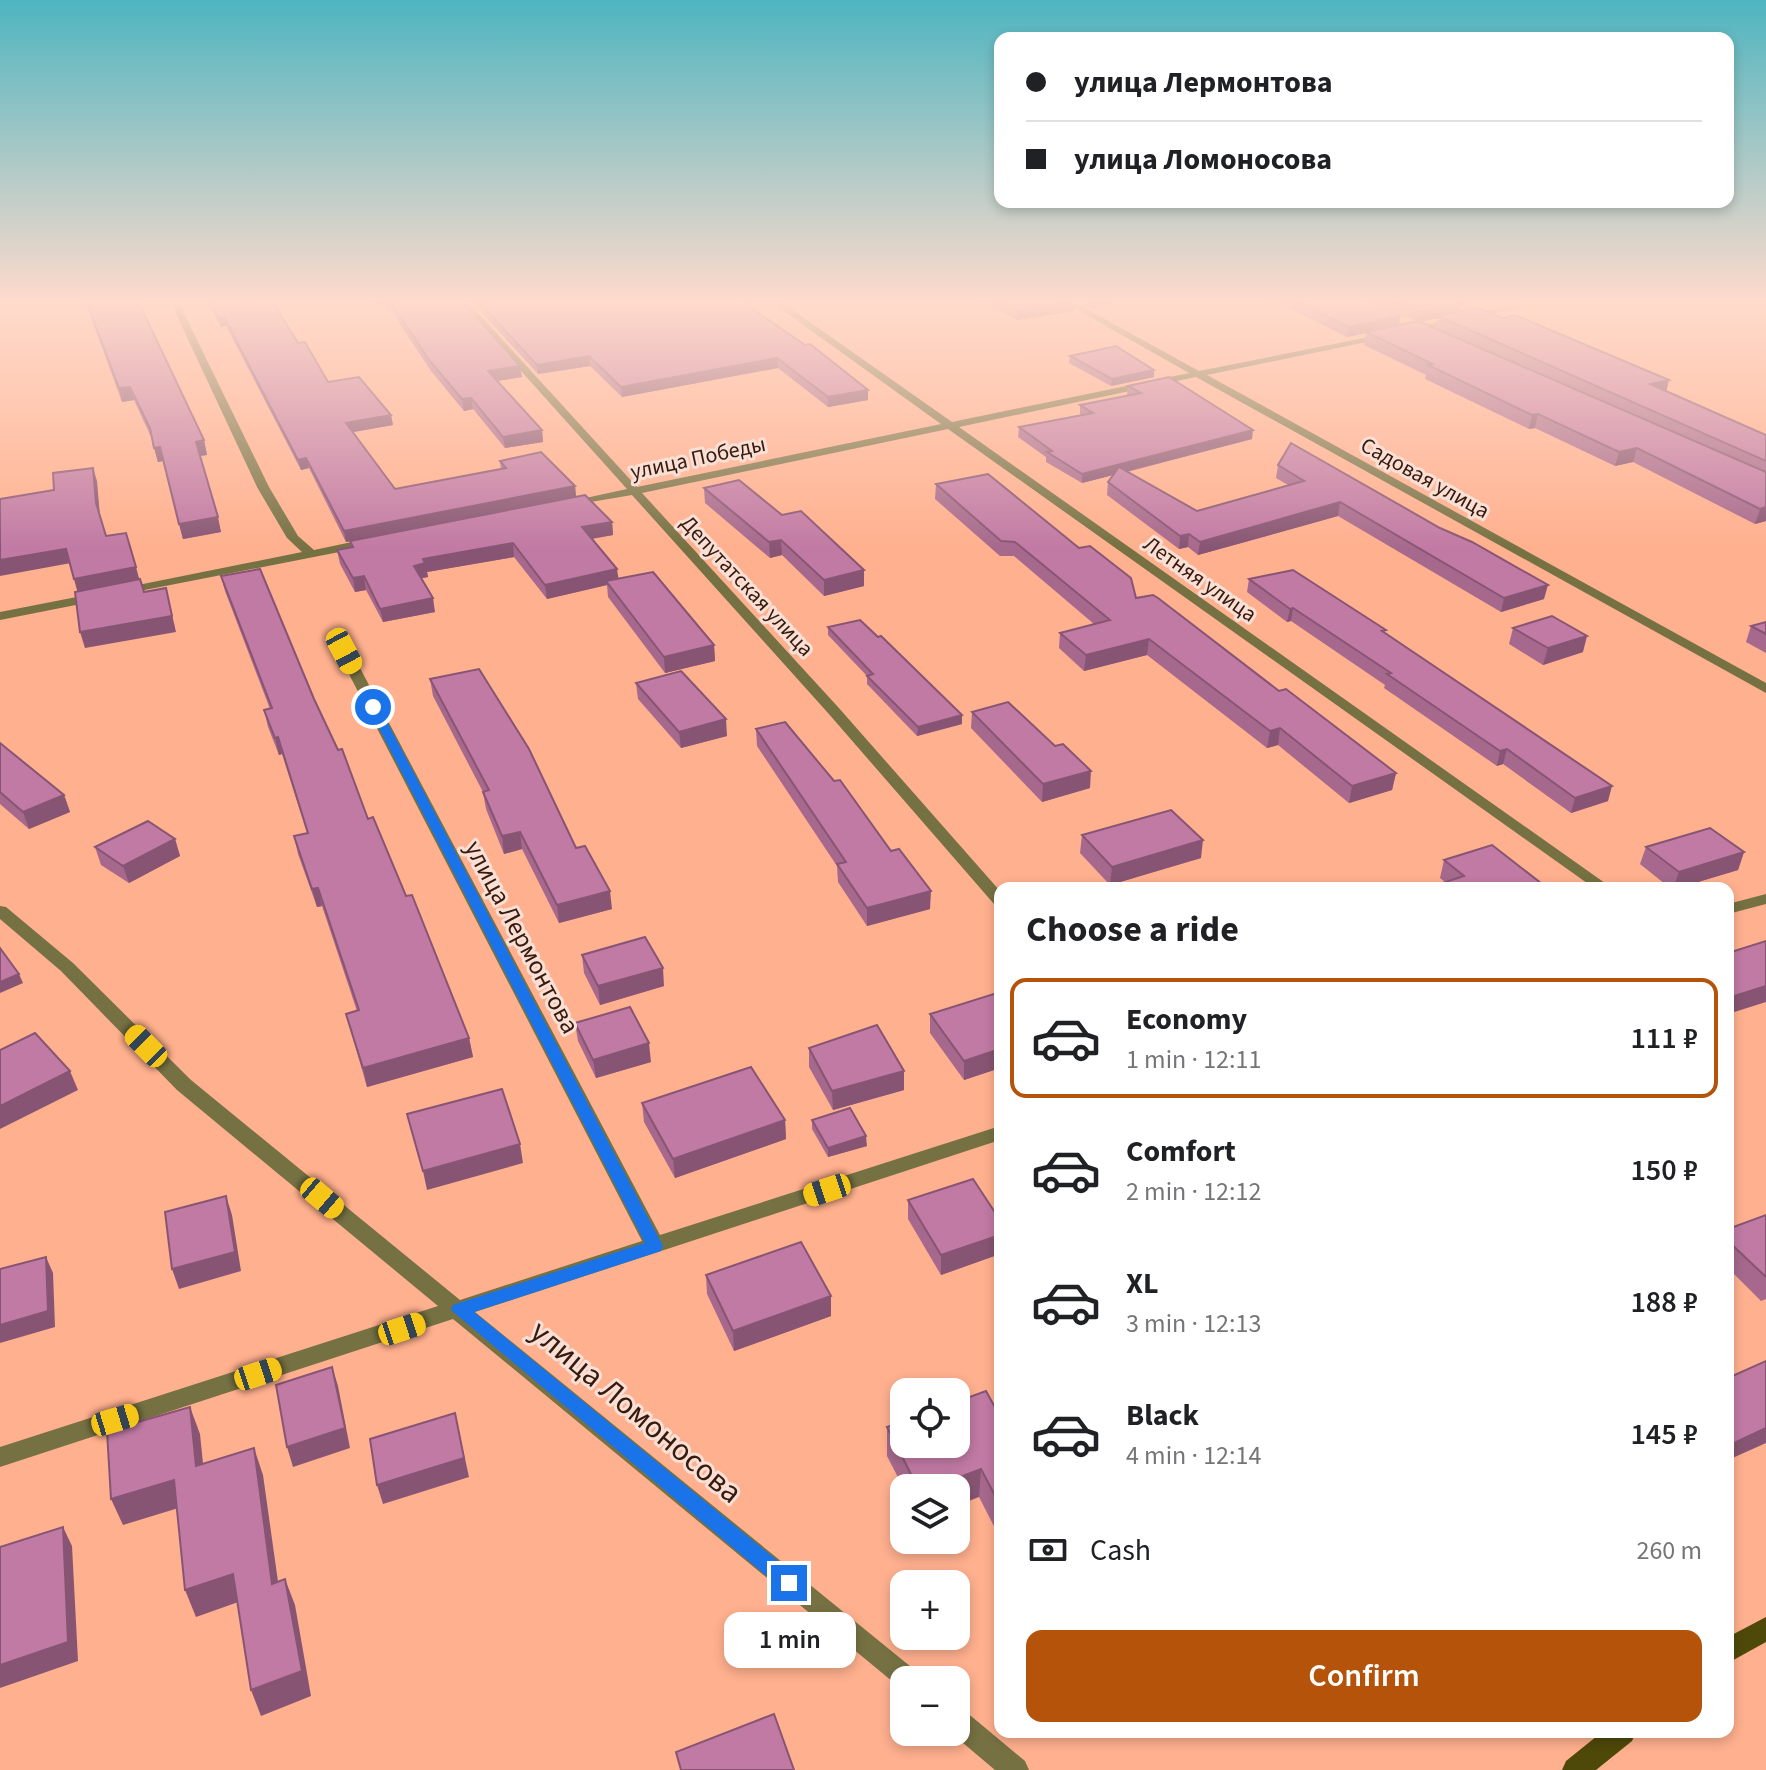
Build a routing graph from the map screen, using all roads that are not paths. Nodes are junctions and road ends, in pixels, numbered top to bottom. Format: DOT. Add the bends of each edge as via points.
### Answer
graph roads {
  1 [pos="214,384"];
  2 [pos="536,384"];
  3 [pos="889,384"];
  4 [pos="1159,384"];
  5 [pos="1216,384"];
  6 [pos="950,427"];
  7 [pos="634,492"];
  8 [pos="557,507"];
  9 [pos="387,539"];
  10 [pos="311,554"];
  11 [pos="0,616"];
  12 [pos="344,651"];
  13 [pos="1766,689"];
  14 [pos="1595,882"];
  15 [pos="994,894"];
  16 [pos="1766,899"];
  17 [pos="1734,907"];
  18 [pos="0,911"];
  19 [pos="994,1135"];
  20 [pos="655,1246"];
  21 [pos="459,1310"];
  22 [pos="0,1457"];
  23 [pos="1766,1629"];
  24 [pos="1734,1648"];
  25 [pos="890,1666"];
  26 [pos="970,1732"];
  27 [pos="1615,1738"];
  28 [pos="1016,1770"];
  29 [pos="1575,1770"];
  1 -- 10 [label="street" via="263,487 293,538"];
  2 -- 7 [label="street, Депутатская улица"];
  3 -- 6 [label="street, Летняя улица"];
  4 -- 6 [label="street, улица Победы"];
  5 -- 13 [label="street, Садовая улица"];
  6 -- 7 [label="street, улица Победы"];
  6 -- 14 [label="street, Летняя улица"];
  7 -- 8 [label="street, улица Победы"];
  7 -- 15 [label="street, Депутатская улица"];
  9 -- 10 [label="street"];
  10 -- 11 [label="street"];
  12 -- 20 [label="street, улица Лермонтова"];
  16 -- 17 [label="street"];
  18 -- 21 [label="street, улица Ломоносова" via="67,967 184,1085"];
  19 -- 20 [label="street"];
  20 -- 21 [label="street"];
  21 -- 22 [label="street"];
  21 -- 25 [label="street, улица Ломоносова"];
  23 -- 24 [label="main road"];
  26 -- 28 [label="street"];
  27 -- 29 [label="main road"];
}
